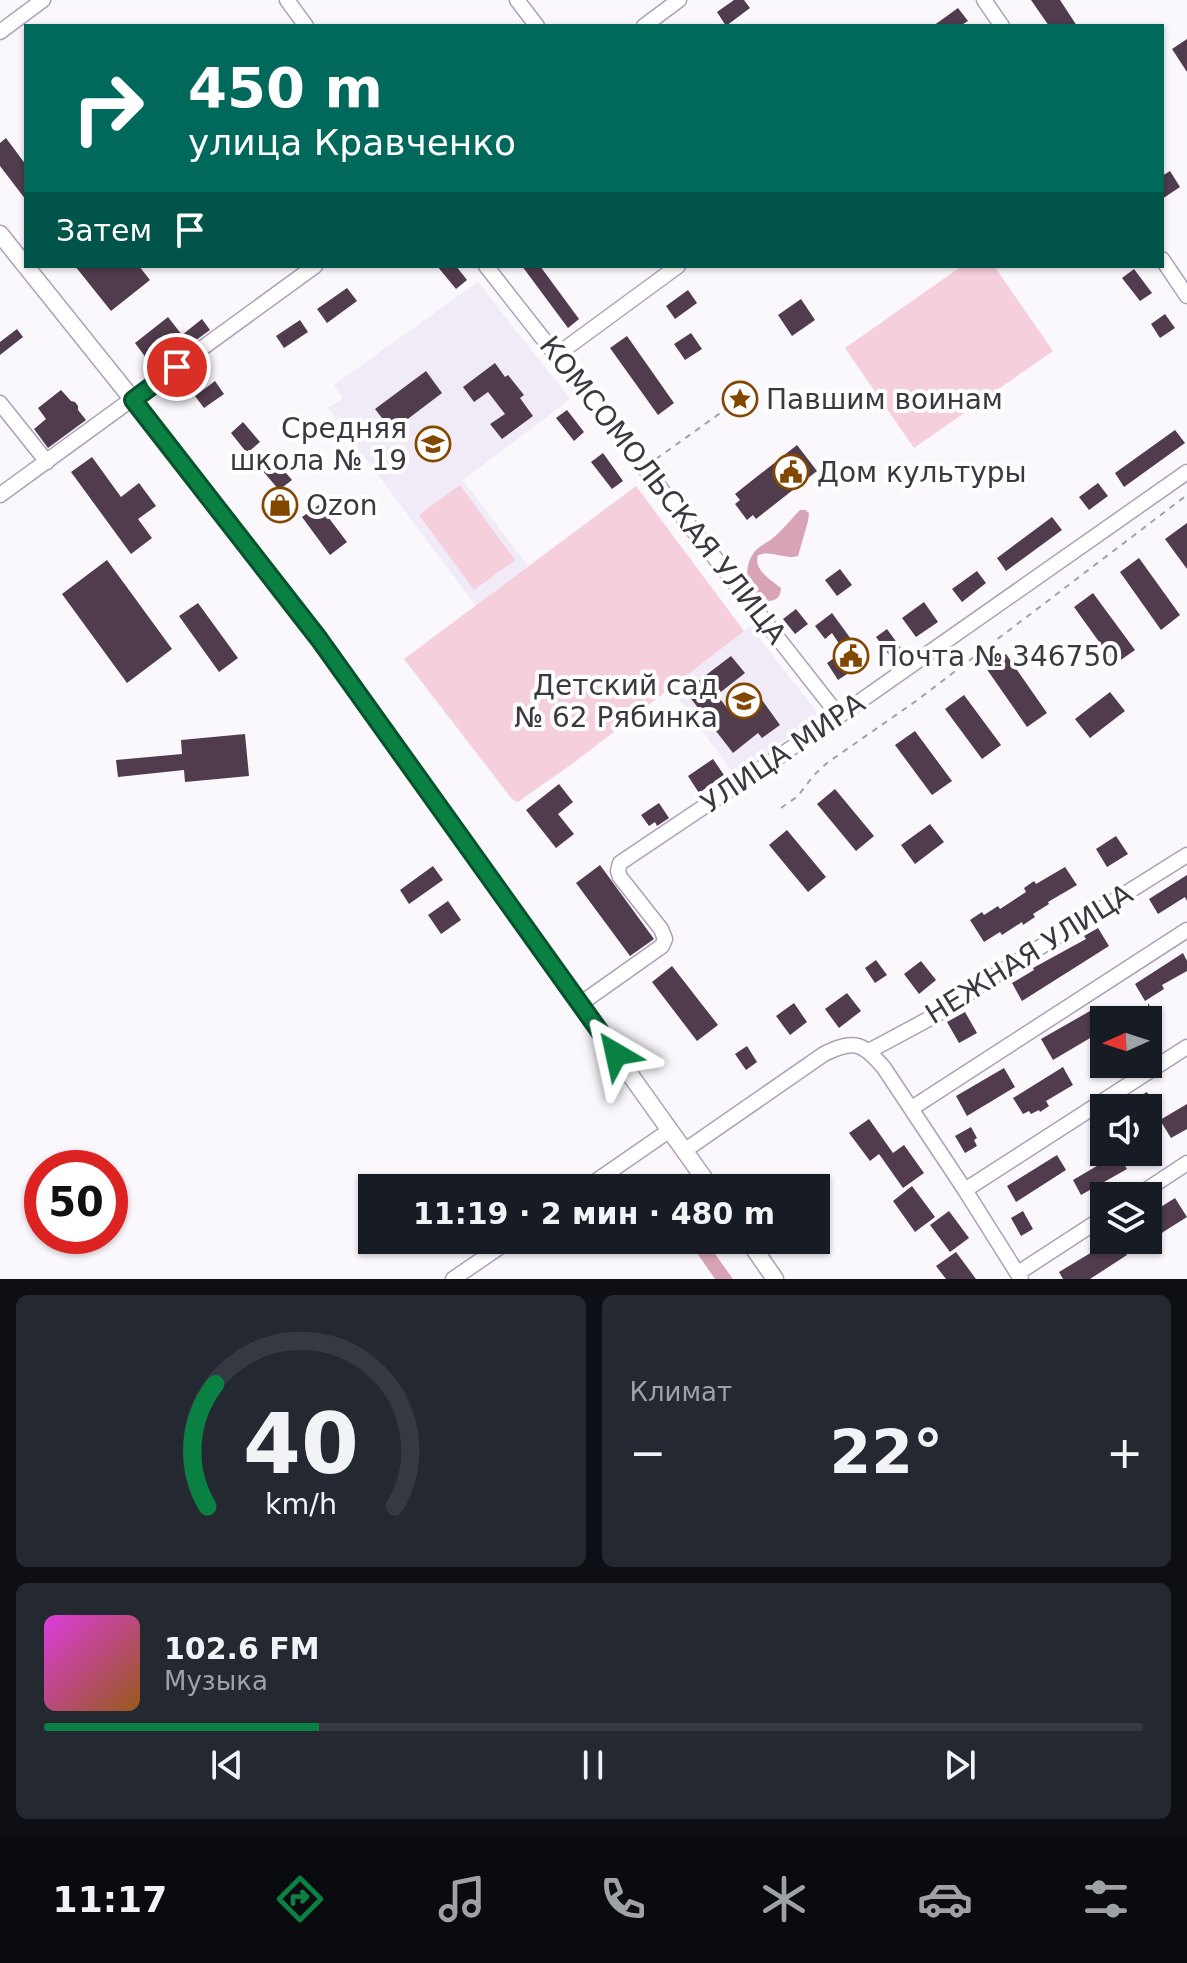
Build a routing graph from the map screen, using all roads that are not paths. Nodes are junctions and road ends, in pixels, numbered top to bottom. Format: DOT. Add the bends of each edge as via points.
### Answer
graph roads {
  1 [pos="43,0"];
  2 [pos="287,0"];
  3 [pos="517,0"];
  4 [pos="679,0"];
  5 [pos="984,0"];
  6 [pos="305,24"];
  7 [pos="535,24"];
  8 [pos="647,24"];
  9 [pos="1001,24"];
  10 [pos="0,32"];
  11 [pos="0,234"];
  12 [pos="1164,262"];
  13 [pos="24,264"];
  14 [pos="27,268"];
  15 [pos="312,268"];
  16 [pos="488,268"];
  17 [pos="675,268"];
  18 [pos="1187,296"];
  19 [pos="558,354"];
  20 [pos="133,400"];
  21 [pos="0,403"];
  22 [pos="47,462"];
  23 [pos="1187,472"];
  24 [pos="0,495"];
  25 [pos="839,716"];
  26 [pos="1187,855"];
  27 [pos="1187,930"];
  28 [pos="580,1004"];
  29 [pos="1187,1047"];
  30 [pos="869,1051"];
  31 [pos="912,1108"];
  32 [pos="670,1130"];
  33 [pos="684,1151"];
  34 [pos="1187,1163"];
  35 [pos="606,1174"];
  36 [pos="701,1174"];
  37 [pos="1158,1182"];
  38 [pos="965,1190"];
  39 [pos="1090,1227"];
  40 [pos="490,1254"];
  41 [pos="758,1254"];
  42 [pos="1020,1276"];
  43 [pos="453,1279"];
  44 [pos="775,1279"];
  1 -- 10 [label="street"];
  2 -- 6 [label="street"];
  3 -- 7 [label="street"];
  4 -- 8 [label="street"];
  5 -- 9 [label="street"];
  11 -- 13 [label="main road"];
  12 -- 18 [label="street"];
  14 -- 20 [label="main road"];
  15 -- 20 [label="street"];
  16 -- 19 [label="street, КОМСОМОЛЬСКАЯ УЛИЦА"];
  17 -- 19 [label="street"];
  19 -- 25 [label="street, КОМСОМОЛЬСКАЯ УЛИЦА"];
  20 -- 22 [label="street"];
  20 -- 28 [label="main road" via="319,639"];
  21 -- 22 [label="street"];
  22 -- 24 [label="street"];
  23 -- 25 [label="street, УЛИЦА МИРА"];
  25 -- 28 [label="street, УЛИЦА МИРА" via="620,863 620,877 665,939"];
  26 -- 30 [label="street, НЕЖНАЯ УЛИЦА" via="936,1015"];
  27 -- 31 [label="street"];
  28 -- 32 [label="main road"];
  29 -- 38 [label="street"];
  30 -- 31 [label="street"];
  30 -- 33 [label="street" via="846,1045 824,1054"];
  31 -- 38 [label="street"];
  32 -- 33 [label="main road"];
  32 -- 35 [label="street"];
  33 -- 36 [label="main road"];
  34 -- 37 [label="street"];
  38 -- 42 [label="street"];
  39 -- 42 [label="street"];
  40 -- 43 [label="street"];
  41 -- 44 [label="main road"];
}
